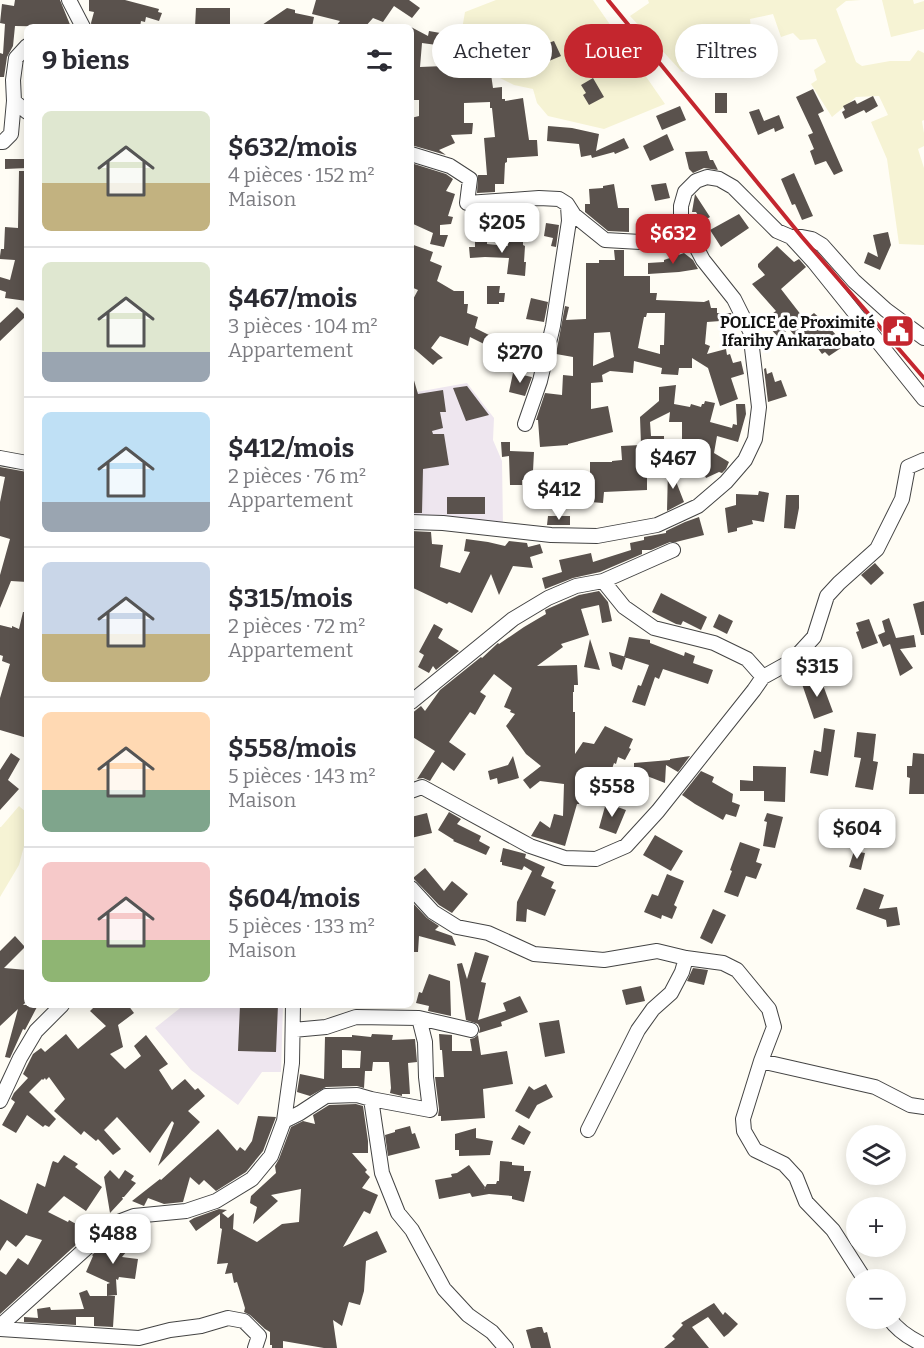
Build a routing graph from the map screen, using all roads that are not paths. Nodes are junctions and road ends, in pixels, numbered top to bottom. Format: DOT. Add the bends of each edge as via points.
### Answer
graph roads {
  1 [pos="69,0"];
  2 [pos="81,24"];
  3 [pos="24,49"];
  4 [pos="14,100"];
  5 [pos="24,109"];
  6 [pos="0,142"];
  7 [pos="414,155"];
  8 [pos="567,204"];
  9 [pos="791,237"];
  10 [pos="694,244"];
  11 [pos="924,338"];
  12 [pos="924,399"];
  13 [pos="525,423"];
  14 [pos="0,458"];
  15 [pos="924,460"];
  16 [pos="24,462"];
  17 [pos="414,522"];
  18 [pos="673,550"];
  19 [pos="603,581"];
  20 [pos="763,677"];
  21 [pos="414,700"];
  22 [pos="414,790"];
  23 [pos="414,891"];
  24 [pos="686,958"];
  25 [pos="59,1008"];
  26 [pos="293,1008"];
  27 [pos="419,1018"];
  28 [pos="293,1030"];
  29 [pos="471,1030"];
  30 [pos="761,1061"];
  31 [pos="371,1099"];
  32 [pos="0,1101"];
  33 [pos="924,1107"];
  34 [pos="284,1121"];
  35 [pos="588,1130"];
  36 [pos="858,1269"];
  37 [pos="0,1327"];
  38 [pos="899,1329"];
  39 [pos="924,1345"];
  40 [pos="255,1348"];
  41 [pos="506,1348"];
  1 -- 2 [label="street"];
  3 -- 4 [label="street" via="16,58"];
  4 -- 5 [label="street"];
  4 -- 6 [label="street" via="11,134"];
  7 -- 8 [label="street" via="450,166 470,179 467,203 539,198 559,199"];
  8 -- 10 [label="street" via="574,215 605,240"];
  8 -- 13 [label="street" via="569,221 553,326"];
  9 -- 10 [label="street" via="777,231 733,187 707,177 685,192 681,206 681,218"];
  9 -- 11 [label="street" via="812,239 822,245 878,303"];
  9 -- 12 [label="street"];
  10 -- 17 [label="street" via="735,299 750,331 759,407 754,439 745,460 726,482 698,506 657,525 597,536"];
  14 -- 16 [label="street"];
  15 -- 20 [label="street" via="908,467 902,500 877,549 827,596 814,637 792,661"];
  18 -- 19 [label="street"];
  19 -- 20 [label="street" via="624,607 654,628 714,643 747,659"];
  19 -- 21 [label="street" via="576,586 513,619"];
  20 -- 22 [label="street" via="626,846 596,859 565,858 530,846 422,788"];
  23 -- 24 [label="street" via="433,912 456,927 488,933 534,954 604,960 657,951"];
  24 -- 30 [label="street" via="723,963 737,970 769,1009 774,1027"];
  24 -- 35 [label="street" via="671,993 638,1030"];
  25 -- 32 [label="street" via="36,1031"];
  26 -- 28 [label="street"];
  27 -- 28 [label="street" via="356,1017 326,1027"];
  27 -- 29 [label="street"];
  27 -- 31 [label="street" via="430,1110"];
  28 -- 34 [label="street"];
  30 -- 33 [label="street" via="875,1087 910,1105"];
  30 -- 36 [label="street" via="743,1119 744,1131 755,1150 784,1164 796,1177 806,1202 833,1230"];
  31 -- 34 [label="street" via="357,1095 326,1096"];
  31 -- 41 [label="street" via="382,1173 398,1213 412,1230 444,1289"];
  34 -- 37 [label="street" via="271,1156 252,1179 206,1205 134,1216 113,1224"];
  37 -- 40 [label="street" via="139,1338 228,1318 244,1321 259,1336"];
  38 -- 39 [label="street"];
}
